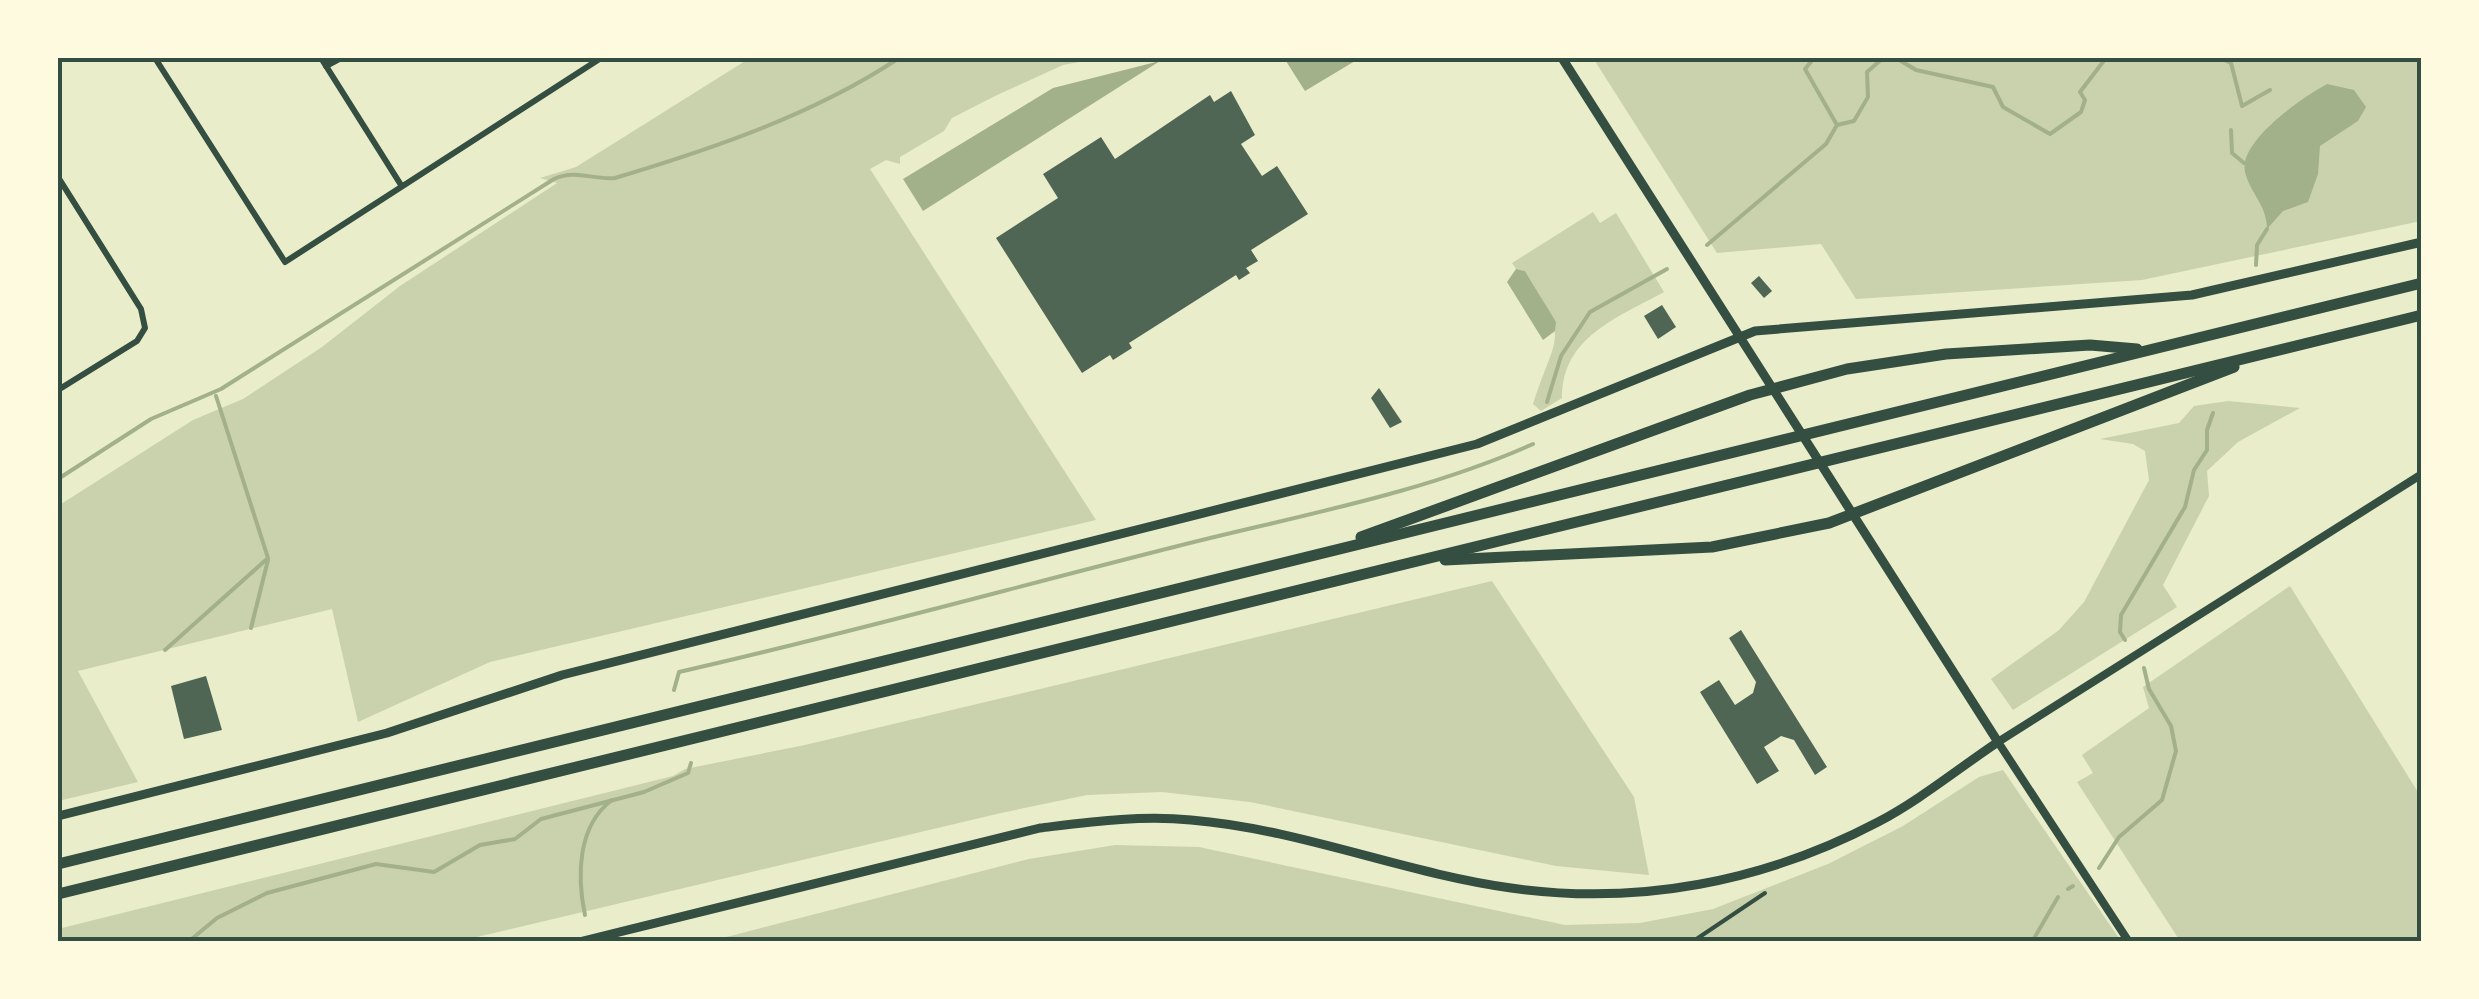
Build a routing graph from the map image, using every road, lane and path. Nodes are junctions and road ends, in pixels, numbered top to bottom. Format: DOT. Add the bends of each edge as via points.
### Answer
graph roads {
  1 [pos="155,58"];
  2 [pos="320,58"];
  3 [pos="341,58"];
  4 [pos="601,58"];
  5 [pos="1562,58"];
  6 [pos="326,66"];
  7 [pos="58,177"];
  8 [pos="401,185"];
  9 [pos="2422,242"];
  10 [pos="2422,283"];
  11 [pos="2422,315"];
  12 [pos="1739,337"];
  13 [pos="2280,349"];
  14 [pos="2148,350"];
  15 [pos="1772,389"];
  16 [pos="58,390"];
  17 [pos="2422,474"];
  18 [pos="1852,514"];
  19 [pos="1305,558"];
  20 [pos="1416,562"];
  21 [pos="1998,742"];
  22 [pos="58,816"];
  23 [pos="58,864"];
  24 [pos="1765,893"];
  25 [pos="58,894"];
  26 [pos="579,942"];
  27 [pos="1692,942"];
  28 [pos="2129,942"];
  1 -- 8 [label="street" via="284,262"];
  2 -- 6 [label="street"];
  3 -- 6 [label="street"];
  4 -- 8 [label="street"];
  5 -- 12 [label="main road"];
  6 -- 8 [label="street"];
  7 -- 16 [label="street" via="142,310 145,328 137,341"];
  9 -- 12 [label="main road" via="2192,295 1755,330"];
  10 -- 14 [label="highway"];
  11 -- 13 [label="highway"];
  12 -- 15 [label="main road"];
  12 -- 22 [label="main road" via="1478,444 562,675 387,733"];
  13 -- 18 [label="highway"];
  13 -- 20 [label="highway"];
  14 -- 15 [label="highway" via="2090,345 1908,358"];
  14 -- 19 [label="highway"];
  15 -- 18 [label="main road"];
  15 -- 19 [label="highway"];
  17 -- 21 [label="street"];
  18 -- 20 [label="highway" via="1712,548"];
  18 -- 21 [label="main road"];
  19 -- 23 [label="highway"];
  20 -- 25 [label="highway"];
  21 -- 26 [label="main road" via="1881,821 1829,845 1728,880 1653,892 1507,888 1312,841 1192,820 1116,818 1040,828"];
  21 -- 28 [label="street"];
  24 -- 27 [label="lane"];
}
